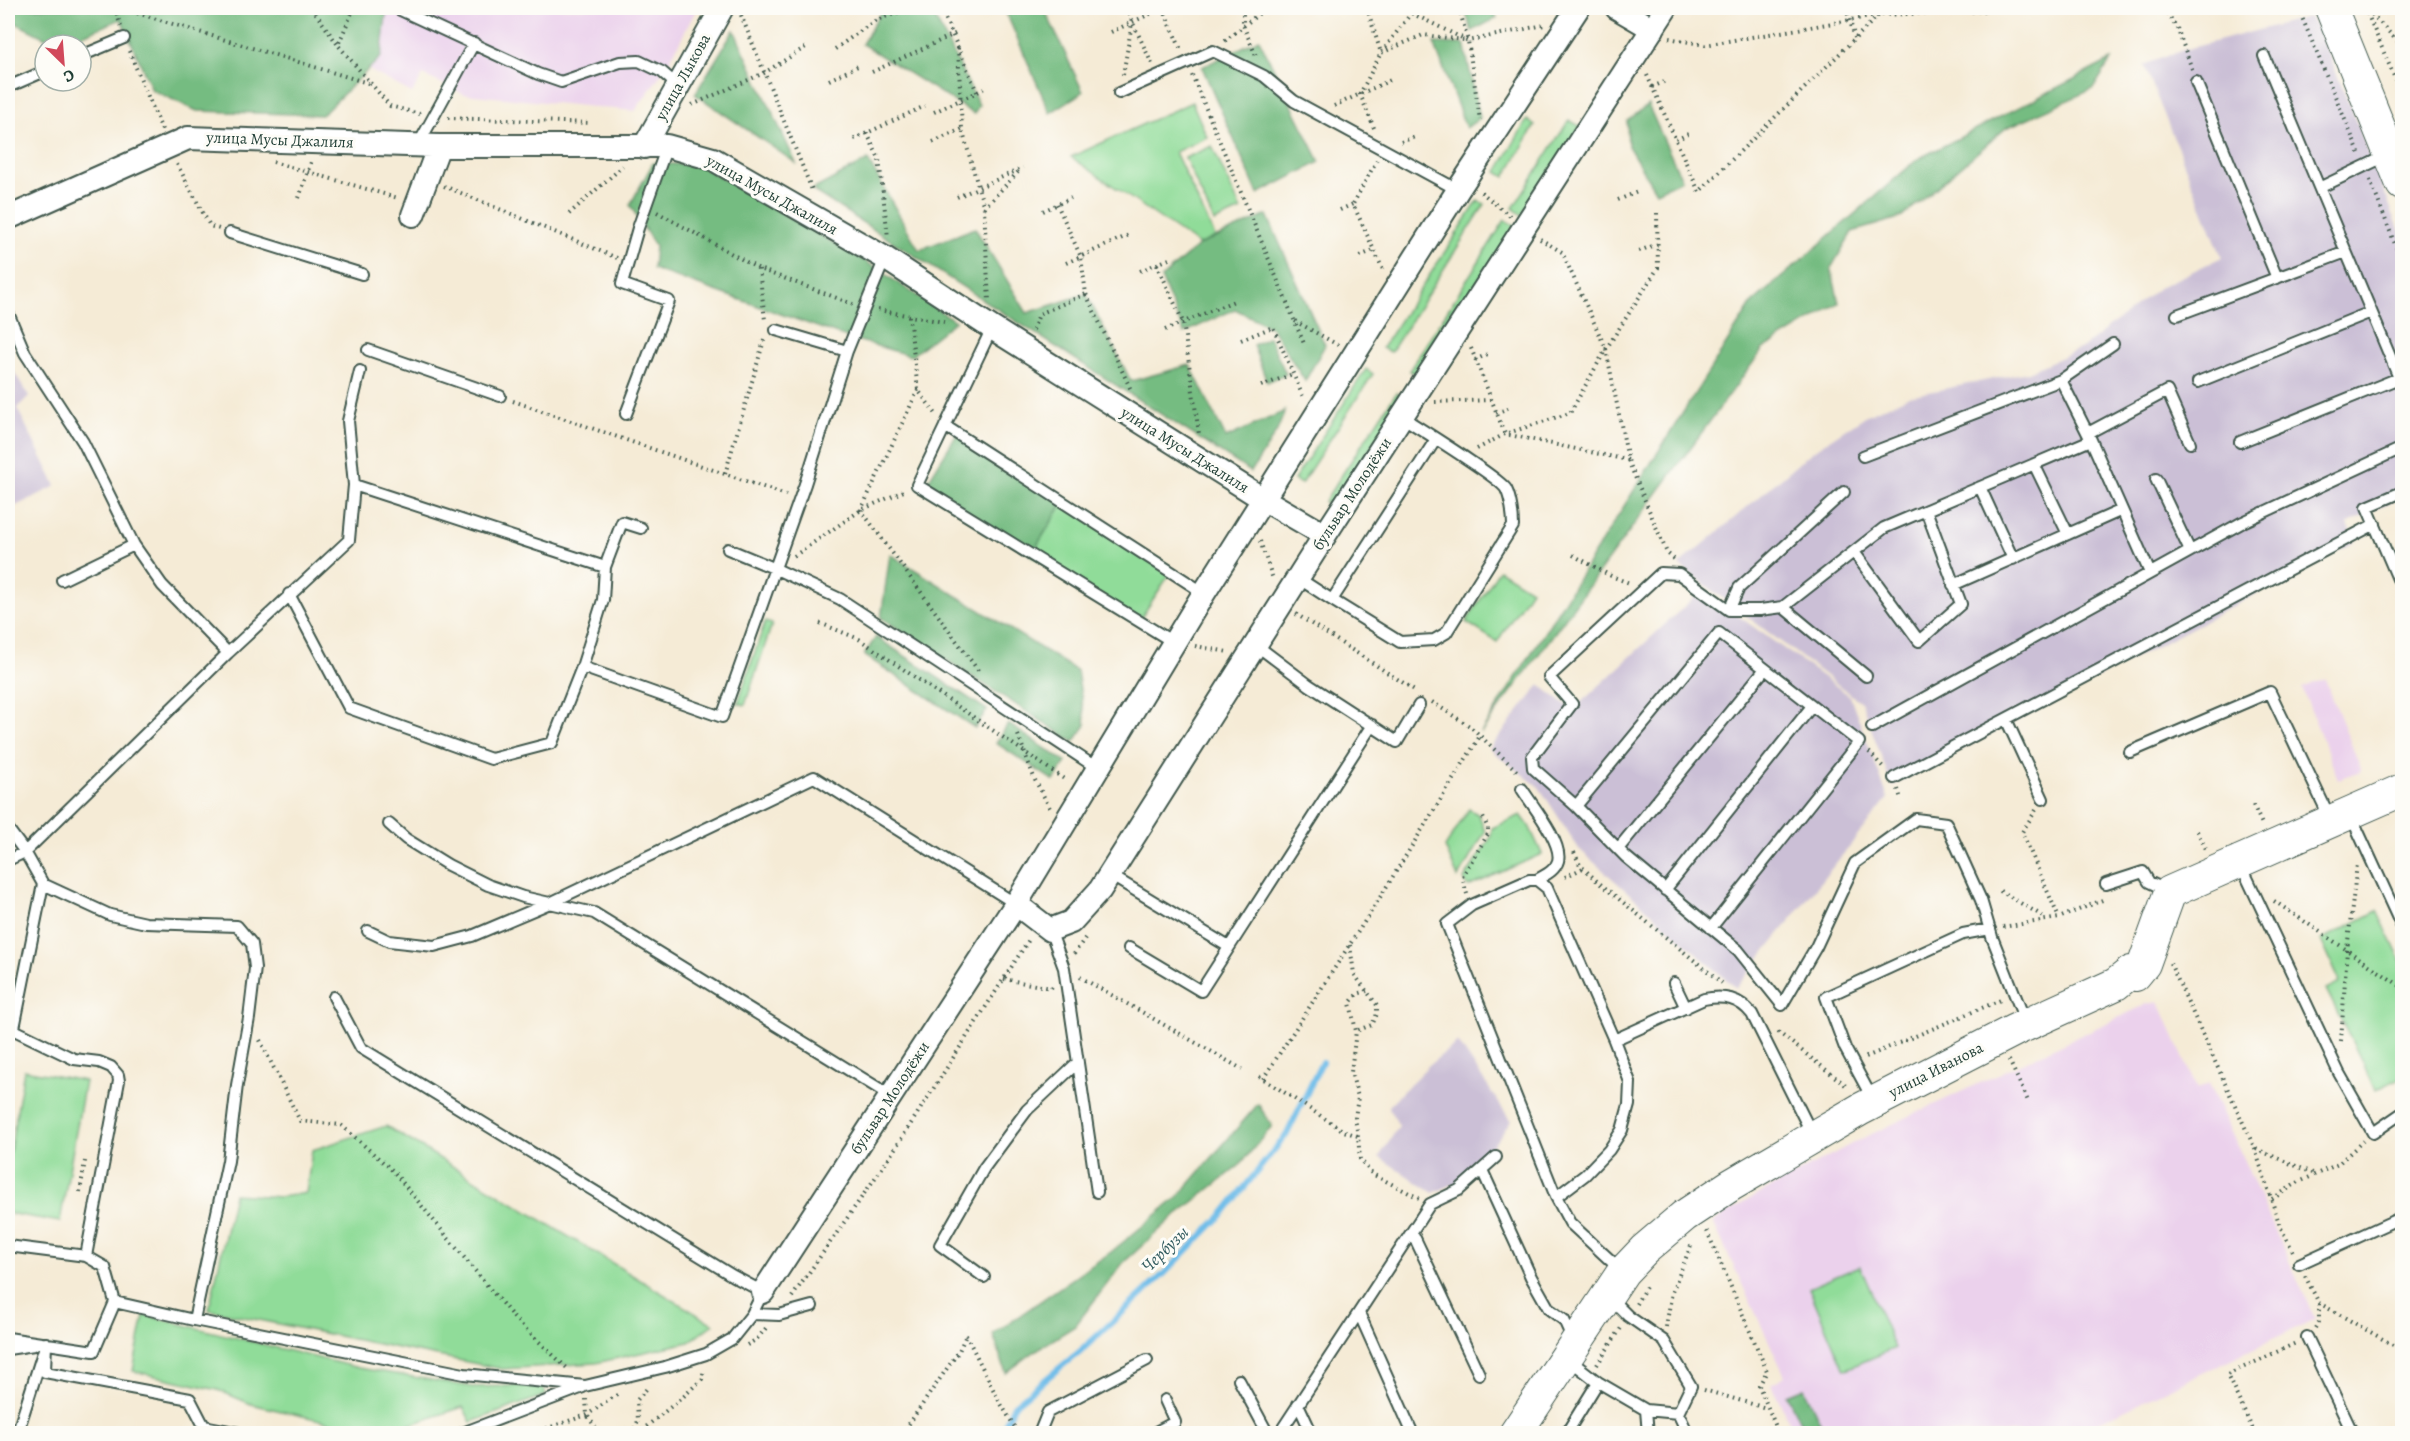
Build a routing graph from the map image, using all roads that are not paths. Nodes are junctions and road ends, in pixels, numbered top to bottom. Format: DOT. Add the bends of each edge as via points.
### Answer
graph roads {
  1 [pos="396,8"];
  2 [pos="1578,8"];
  3 [pos="1617,8"];
  4 [pos="1666,8"];
  5 [pos="2331,8"];
  6 [pos="730,9"];
  7 [pos="1653,29"];
  8 [pos="124,38"];
  9 [pos="474,43"];
  10 [pos="93,51"];
  11 [pos="2264,56"];
  12 [pos="33,76"];
  13 [pos="2196,82"];
  14 [pos="678,86"];
  15 [pos="8,87"];
  16 [pos="1119,93"];
  17 [pos="428,145"];
  18 [pos="667,146"];
  19 [pos="644,147"];
  20 [pos="2378,160"];
  21 [pos="1461,184"];
  22 [pos="2403,184"];
  23 [pos="2321,187"];
  24 [pos="416,209"];
  25 [pos="8,218"];
  26 [pos="230,233"];
  27 [pos="2346,252"];
  28 [pos="885,258"];
  29 [pos="362,274"];
  30 [pos="2277,278"];
  31 [pos="2372,312"];
  32 [pos="8,313"];
  33 [pos="2177,315"];
  34 [pos="992,328"];
  35 [pos="770,329"];
  36 [pos="2113,344"];
  37 [pos="368,350"];
  38 [pos="847,351"];
  39 [pos="360,371"];
  40 [pos="2061,380"];
  41 [pos="2401,381"];
  42 [pos="2198,382"];
  43 [pos="500,396"];
  44 [pos="626,414"];
  45 [pos="1402,417"];
  46 [pos="945,426"];
  47 [pos="2090,437"];
  48 [pos="1436,439"];
  49 [pos="2240,442"];
  50 [pos="2190,443"];
  51 [pos="2403,448"];
  52 [pos="1863,456"];
  53 [pos="2034,464"];
  54 [pos="2156,479"];
  55 [pos="354,485"];
  56 [pos="1980,487"];
  57 [pos="1844,492"];
  58 [pos="2403,492"];
  59 [pos="1257,508"];
  60 [pos="1926,510"];
  61 [pos="2122,510"];
  62 [pos="2374,524"];
  63 [pos="641,528"];
  64 [pos="2068,534"];
  65 [pos="1325,535"];
  66 [pos="134,545"];
  67 [pos="728,549"];
  68 [pos="2190,551"];
  69 [pos="1854,552"];
  70 [pos="2013,559"];
  71 [pos="605,567"];
  72 [pos="776,569"];
  73 [pos="2150,573"];
  74 [pos="1298,578"];
  75 [pos="2398,579"];
  76 [pos="62,580"];
  77 [pos="1953,585"];
  78 [pos="1204,592"];
  79 [pos="290,594"];
  80 [pos="1332,600"];
  81 [pos="1783,607"];
  82 [pos="1729,610"];
  83 [pos="1173,642"];
  84 [pos="1256,645"];
  85 [pos="228,653"];
  86 [pos="582,666"];
  87 [pos="1765,669"];
  88 [pos="1866,676"];
  89 [pos="1420,700"];
  90 [pos="1812,706"];
  91 [pos="2006,719"];
  92 [pos="1372,725"];
  93 [pos="1872,727"];
  94 [pos="2130,752"];
  95 [pos="1096,768"];
  96 [pos="1894,778"];
  97 [pos="1524,784"];
  98 [pos="2403,790"];
  99 [pos="2043,799"];
  100 [pos="1576,806"];
  101 [pos="2347,823"];
  102 [pos="389,824"];
  103 [pos="8,830"];
  104 [pos="1618,849"];
  105 [pos="25,852"];
  106 [pos="8,860"];
  107 [pos="2245,873"];
  108 [pos="1110,875"];
  109 [pos="1537,880"];
  110 [pos="43,884"];
  111 [pos="2106,884"];
  112 [pos="1665,890"];
  113 [pos="2170,892"];
  114 [pos="550,903"];
  115 [pos="1016,904"];
  116 [pos="2403,927"];
  117 [pos="1711,928"];
  118 [pos="1990,929"];
  119 [pos="1050,930"];
  120 [pos="368,931"];
  121 [pos="1229,947"];
  122 [pos="1130,948"];
  123 [pos="1674,983"];
  124 [pos="334,997"];
  125 [pos="1686,1008"];
  126 [pos="2026,1024"];
  127 [pos="10,1028"];
  128 [pos="1614,1040"];
  129 [pos="1078,1062"];
  130 [pos="891,1096"];
  131 [pos="1862,1097"];
  132 [pos="2403,1113"];
  133 [pos="1814,1137"];
  134 [pos="1496,1157"];
  135 [pos="1482,1170"];
  136 [pos="1097,1192"];
  137 [pos="1556,1197"];
  138 [pos="2403,1217"];
  139 [pos="1412,1232"];
  140 [pos="8,1246"];
  141 [pos="86,1256"];
  142 [pos="2299,1264"];
  143 [pos="984,1276"];
  144 [pos="1627,1291"];
  145 [pos="763,1292"];
  146 [pos="115,1302"];
  147 [pos="812,1306"];
  148 [pos="1359,1313"];
  149 [pos="752,1314"];
  150 [pos="194,1320"];
  151 [pos="2307,1337"];
  152 [pos="8,1338"];
  153 [pos="46,1343"];
  154 [pos="8,1349"];
  155 [pos="1570,1350"];
  156 [pos="1147,1360"];
  157 [pos="1479,1374"];
  158 [pos="1594,1379"];
  159 [pos="1239,1380"];
  160 [pos="585,1386"];
  161 [pos="1165,1401"];
  162 [pos="1298,1404"];
  163 [pos="1646,1410"];
  164 [pos="1678,1413"];
  165 [pos="204,1430"];
  166 [pos="17,1434"];
  167 [pos="245,1434"];
  168 [pos="460,1434"];
  169 [pos="1040,1434"];
  170 [pos="1152,1434"];
  171 [pos="1268,1434"];
  172 [pos="1279,1434"];
  173 [pos="1312,1434"];
  174 [pos="1413,1434"];
  175 [pos="1515,1434"];
  176 [pos="1566,1434"];
  177 [pos="1648,1434"];
  178 [pos="1688,1434"];
  179 [pos="2353,1434"];
  1 -- 9 [label="lane"];
  2 -- 21 [label="street, бульвар Молодёжи"];
  3 -- 7 [label="street"];
  4 -- 7 [label="street, бульвар Молодёжи"];
  5 -- 20 [label="street"];
  6 -- 14 [label="street, улица Лыкова"];
  7 -- 45 [label="street, бульвар Молодёжи"];
  8 -- 10 [label="lane"];
  9 -- 14 [label="lane" via="561,82 620,62 639,62 662,72"];
  9 -- 17 [label="lane"];
  11 -- 23 [label="lane"];
  12 -- 15 [label="lane"];
  13 -- 30 [label="lane"];
  14 -- 19 [label="street, улица Лыкова"];
  16 -- 21 [label="lane" via="1213,51 1264,76 1294,101 1383,149"];
  17 -- 19 [label="street, улица Мусы Джалиля"];
  17 -- 24 [label="street" via="427,179"];
  17 -- 25 [label="street, улица Мусы Джалиля" via="188,138"];
  18 -- 19 [label="street, улица Мусы Джалиля"];
  18 -- 28 [label="street, улица Мусы Джалиля" via="713,159"];
  18 -- 44 [label="lane" via="622,284 669,301"];
  20 -- 22 [label="street"];
  20 -- 23 [label="lane"];
  21 -- 59 [label="street, бульвар Молодёжи"];
  23 -- 27 [label="lane"];
  26 -- 29 [label="lane"];
  27 -- 30 [label="lane"];
  27 -- 31 [label="lane"];
  28 -- 34 [label="street, улица Мусы Джалиля"];
  28 -- 38 [label="lane"];
  30 -- 33 [label="lane"];
  31 -- 41 [label="lane"];
  31 -- 42 [label="lane"];
  32 -- 66 [label="lane" via="25,353 83,442"];
  34 -- 46 [label="lane"];
  34 -- 59 [label="street, улица Мусы Джалиля"];
  35 -- 38 [label="lane"];
  36 -- 40 [label="lane"];
  37 -- 43 [label="lane"];
  38 -- 72 [label="lane"];
  39 -- 55 [label="lane" via="348,421"];
  40 -- 47 [label="lane"];
  40 -- 52 [label="lane"];
  41 -- 49 [label="lane"];
  45 -- 48 [label="lane"];
  45 -- 65 [label="street, бульвар Молодёжи"];
  46 -- 78 [label="lane"];
  46 -- 83 [label="lane" via="917,485"];
  47 -- 50 [label="lane" via="2167,391"];
  47 -- 53 [label="lane"];
  47 -- 61 [label="lane"];
  48 -- 80 [label="lane"];
  48 -- 80 [label="lane" via="1508,492 1514,507 1507,546 1446,633 1434,640 1396,641"];
  51 -- 68 [label="lane" via="2243,522"];
  53 -- 56 [label="lane"];
  53 -- 64 [label="lane"];
  54 -- 68 [label="lane"];
  55 -- 71 [label="lane"];
  55 -- 79 [label="lane" via="348,540"];
  56 -- 60 [label="lane"];
  56 -- 70 [label="lane"];
  57 -- 82 [label="lane" via="1739,588"];
  58 -- 62 [label="lane" via="2367,507"];
  59 -- 65 [label="street, улица Мусы Джалиля"];
  59 -- 78 [label="street, бульвар Молодёжи"];
  60 -- 69 [label="lane" via="1884,528"];
  60 -- 77 [label="lane"];
  61 -- 64 [label="lane"];
  61 -- 73 [label="lane"];
  62 -- 75 [label="lane"];
  62 -- 91 [label="lane"];
  63 -- 71 [label="lane" via="622,522"];
  64 -- 70 [label="lane"];
  65 -- 74 [label="street, бульвар Молодёжи"];
  66 -- 76 [label="lane"];
  66 -- 85 [label="lane" via="162,585"];
  67 -- 72 [label="lane"];
  68 -- 73 [label="lane"];
  69 -- 77 [label="lane" via="1919,641 1960,604"];
  69 -- 81 [label="lane"];
  70 -- 77 [label="lane"];
  71 -- 86 [label="lane" via="603,600"];
  72 -- 86 [label="lane" via="722,717"];
  72 -- 95 [label="lane" via="840,599"];
  73 -- 93 [label="lane"];
  74 -- 80 [label="lane"];
  74 -- 84 [label="street, бульвар Молодёжи"];
  78 -- 83 [label="street, бульвар Молодёжи"];
  79 -- 85 [label="lane"];
  79 -- 86 [label="lane" via="349,708 491,759 552,742"];
  81 -- 82 [label="lane"];
  81 -- 88 [label="lane"];
  82 -- 100 [label="lane" via="1679,574 1661,573 1549,677 1572,704 1532,757 1533,768"];
  83 -- 95 [label="street, бульвар Молодёжи"];
  84 -- 92 [label="lane"];
  84 -- 108 [label="street, бульвар Молодёжи"];
  85 -- 105 [label="lane"];
  87 -- 90 [label="lane"];
  87 -- 100 [label="lane" via="1719,633"];
  87 -- 104 [label="lane"];
  89 -- 92 [label="lane" via="1397,742"];
  90 -- 112 [label="lane"];
  90 -- 117 [label="lane" via="1859,742"];
  91 -- 96 [label="lane"];
  91 -- 99 [label="lane"];
  92 -- 121 [label="lane"];
  94 -- 101 [label="lane" via="2271,692"];
  95 -- 115 [label="street, бульвар Молодёжи"];
  97 -- 109 [label="lane" via="1558,851 1555,868"];
  98 -- 101 [label="street"];
  100 -- 104 [label="lane"];
  101 -- 107 [label="street"];
  101 -- 116 [label="lane"];
  102 -- 114 [label="lane" via="448,865 488,885"];
  103 -- 105 [label="lane"];
  104 -- 112 [label="lane"];
  105 -- 106 [label="lane"];
  105 -- 110 [label="lane"];
  107 -- 113 [label="street"];
  107 -- 132 [label="lane" via="2339,1073 2373,1133"];
  108 -- 119 [label="street, бульвар Молодёжи" via="1071,922"];
  108 -- 121 [label="lane"];
  109 -- 128 [label="lane" via="1547,888"];
  109 -- 137 [label="lane" via="1472,906 1447,924"];
  110 -- 127 [label="lane"];
  110 -- 150 [label="lane" via="110,915 146,923 237,926 252,944 255,968 228,1161"];
  111 -- 113 [label="lane" via="2143,872 2149,882"];
  112 -- 117 [label="lane"];
  113 -- 126 [label="street, улица Иванова" via="2144,964 2135,975 2132,972 2116,984"];
  114 -- 115 [label="lane" via="814,777"];
  114 -- 120 [label="lane" via="472,936 434,946 390,941"];
  114 -- 130 [label="lane" via="594,913"];
  115 -- 119 [label="street"];
  115 -- 130 [label="street, бульвар Молодёжи"];
  117 -- 118 [label="lane" via="1738,950 1782,1005 1816,947 1855,862 1916,819 1946,823"];
  118 -- 126 [label="lane"];
  118 -- 131 [label="lane" via="1962,934 1826,997 1854,1063"];
  119 -- 129 [label="lane" via="1064,968"];
  121 -- 122 [label="lane" via="1201,991"];
  123 -- 125 [label="lane"];
  124 -- 145 [label="lane" via="361,1048"];
  125 -- 128 [label="lane"];
  125 -- 133 [label="lane" via="1716,996 1744,1004"];
  126 -- 131 [label="street, улица Иванова"];
  127 -- 141 [label="lane" via="52,1051 111,1067 118,1075"];
  128 -- 137 [label="lane" via="1630,1082 1622,1130 1609,1150"];
  129 -- 136 [label="lane"];
  129 -- 143 [label="lane" via="1027,1110 984,1168 940,1245"];
  130 -- 145 [label="street, бульвар Молодёжи"];
  131 -- 133 [label="street, улица Иванова"];
  133 -- 144 [label="street, улица Иванова" via="1684,1216 1644,1250"];
  134 -- 135 [label="lane"];
  135 -- 139 [label="lane" via="1459,1190 1430,1204"];
  135 -- 155 [label="lane" via="1531,1277 1549,1309 1564,1320"];
  137 -- 144 [label="lane" via="1570,1222"];
  138 -- 142 [label="lane"];
  139 -- 148 [label="lane"];
  139 -- 157 [label="lane"];
  140 -- 141 [label="lane"];
  141 -- 146 [label="lane" via="105,1267"];
  144 -- 155 [label="street, улица Иванова"];
  144 -- 164 [label="lane" via="1691,1386"];
  145 -- 149 [label="lane"];
  146 -- 150 [label="lane"];
  146 -- 153 [label="lane" via="94,1351"];
  147 -- 149 [label="lane" via="779,1315"];
  148 -- 162 [label="lane"];
  148 -- 174 [label="lane"];
  149 -- 160 [label="lane" via="732,1339 706,1354"];
  150 -- 160 [label="lane" via="464,1374"];
  151 -- 179 [label="lane"];
  152 -- 153 [label="lane"];
  153 -- 154 [label="lane"];
  153 -- 165 [label="lane" via="45,1372 190,1399"];
  153 -- 166 [label="lane"];
  155 -- 158 [label="lane"];
  155 -- 175 [label="street, улица Иванова"];
  156 -- 169 [label="lane" via="1048,1412"];
  158 -- 163 [label="lane"];
  158 -- 176 [label="lane"];
  159 -- 171 [label="lane"];
  160 -- 168 [label="lane"];
  161 -- 170 [label="lane" via="1176,1422"];
  162 -- 172 [label="lane"];
  162 -- 173 [label="lane"];
  163 -- 164 [label="lane"];
  163 -- 177 [label="lane"];
  164 -- 178 [label="lane"];
  165 -- 167 [label="lane"];
}
